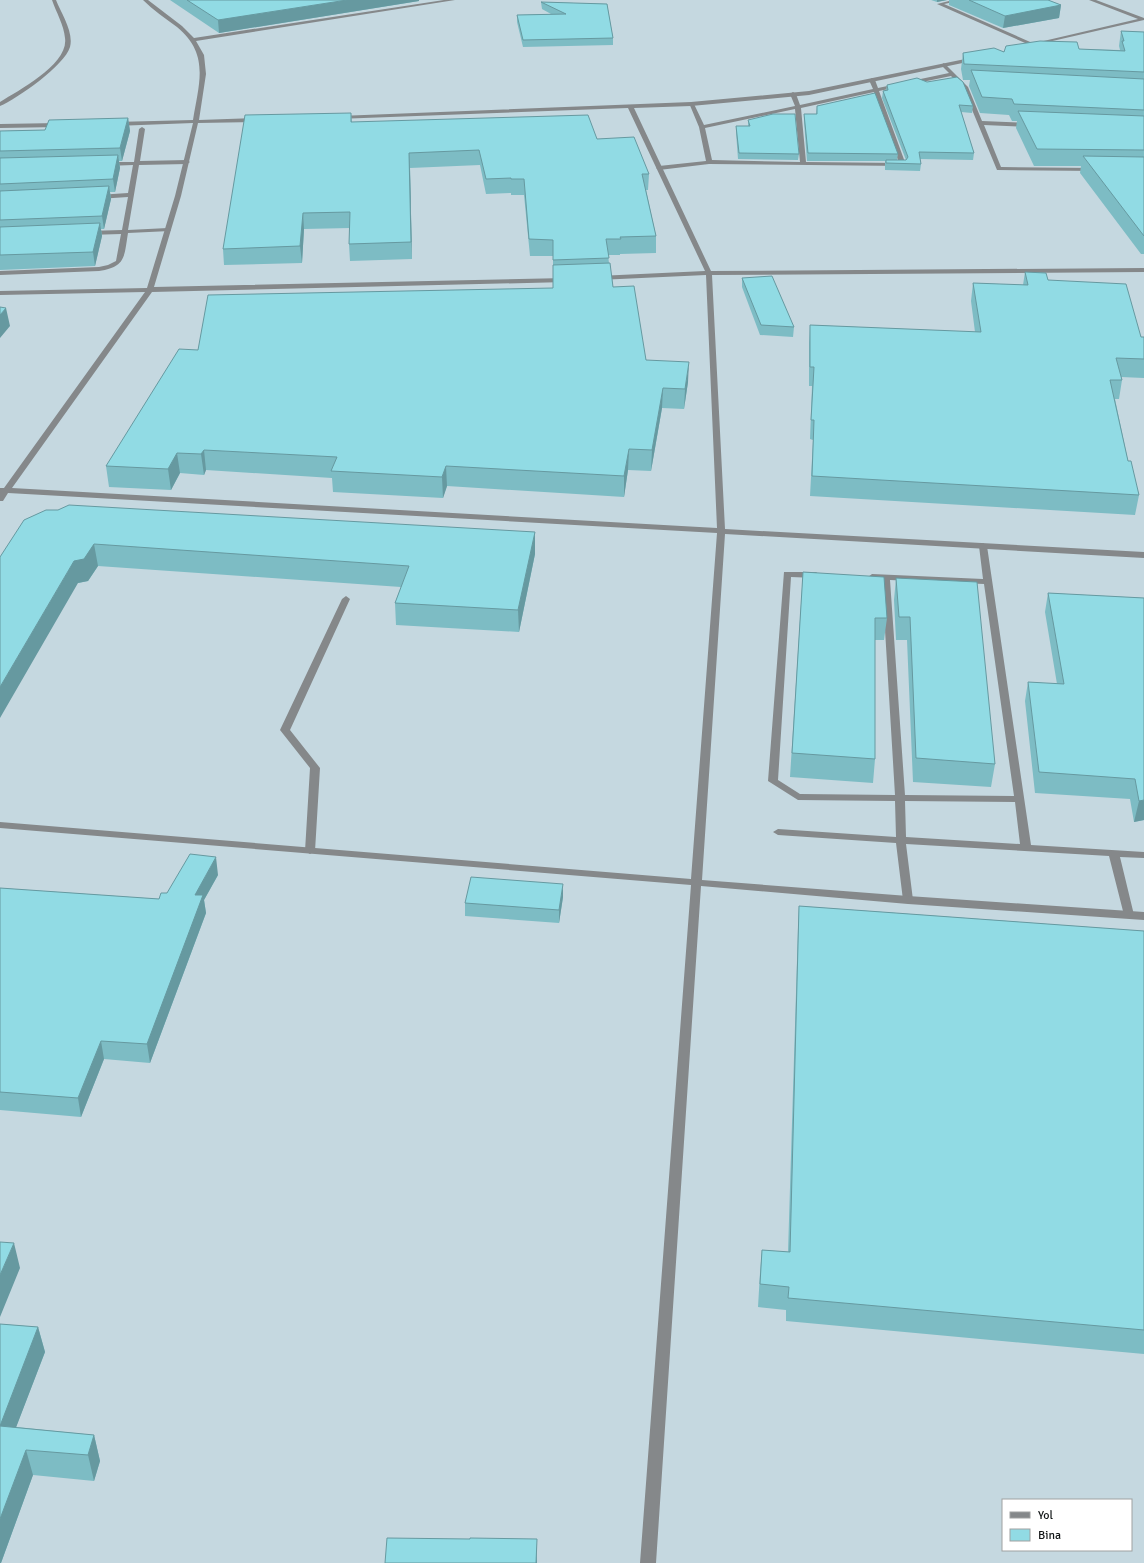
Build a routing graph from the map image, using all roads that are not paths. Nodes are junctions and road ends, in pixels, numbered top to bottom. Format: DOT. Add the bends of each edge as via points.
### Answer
graph roads {
  1 [pos="54,0"];
  2 [pos="145,0"];
  3 [pos="453,0"];
  4 [pos="961,0"];
  5 [pos="1091,0"];
  6 [pos="1144,19"];
  7 [pos="193,40"];
  8 [pos="1034,45"];
  9 [pos="1019,48"];
  10 [pos="983,56"];
  11 [pos="944,66"];
  12 [pos="952,74"];
  13 [pos="872,80"];
  14 [pos="959,82"];
  15 [pos="967,82"];
  16 [pos="875,90"];
  17 [pos="793,94"];
  18 [pos="0,104"];
  19 [pos="691,104"];
  20 [pos="630,106"];
  21 [pos="798,107"];
  22 [pos="329,118"];
  23 [pos="266,120"];
  24 [pos="196,122"];
  25 [pos="980,123"];
  26 [pos="110,124"];
  27 [pos="63,125"];
  28 [pos="1035,125"];
  29 [pos="0,126"];
  30 [pos="702,127"];
  31 [pos="142,129"];
  32 [pos="187,162"];
  33 [pos="709,162"];
  34 [pos="136,163"];
  35 [pos="98,164"];
  36 [pos="803,164"];
  37 [pos="659,168"];
  38 [pos="1098,170"];
  39 [pos="131,195"];
  40 [pos="92,197"];
  41 [pos="168,230"];
  42 [pos="125,231"];
  43 [pos="78,234"];
  44 [pos="1144,270"];
  45 [pos="0,273"];
  46 [pos="709,273"];
  47 [pos="588,279"];
  48 [pos="573,280"];
  49 [pos="150,290"];
  50 [pos="0,293"];
  51 [pos="3,490"];
  52 [pos="0,499"];
  53 [pos="721,532"];
  54 [pos="982,546"];
  55 [pos="1144,555"];
  56 [pos="825,576"];
  57 [pos="863,577"];
  58 [pos="886,578"];
  59 [pos="988,582"];
  60 [pos="346,599"];
  61 [pos="900,798"];
  62 [pos="1019,799"];
  63 [pos="0,825"];
  64 [pos="778,832"];
  65 [pos="901,842"];
  66 [pos="1026,847"];
  67 [pos="310,851"];
  68 [pos="1114,853"];
  69 [pos="1144,855"];
  70 [pos="697,883"];
  71 [pos="908,900"];
  72 [pos="1129,915"];
  73 [pos="1144,916"];
  74 [pos="648,1563"];
  1 -- 18 [label="street" via="69,39 67,51 47,72"];
  2 -- 7 [label="street"];
  3 -- 7 [label="street"];
  4 -- 8 [label="street" via="939,4"];
  5 -- 6 [label="street"];
  6 -- 8 [label="street"];
  7 -- 24 [label="street" via="201,55 203,74"];
  8 -- 9 [label="street"];
  10 -- 11 [label="street"];
  11 -- 12 [label="street"];
  11 -- 13 [label="street"];
  12 -- 14 [label="street"];
  12 -- 16 [label="street"];
  13 -- 16 [label="street"];
  13 -- 17 [label="street"];
  14 -- 15 [label="street"];
  14 -- 25 [label="street" via="965,87"];
  16 -- 21 [label="street"];
  16 -- 36 [label="street" via="903,165"];
  17 -- 19 [label="street"];
  17 -- 21 [label="street"];
  19 -- 20 [label="street"];
  19 -- 30 [label="street"];
  20 -- 22 [label="street"];
  20 -- 37 [label="street"];
  21 -- 30 [label="street"];
  21 -- 36 [label="street"];
  23 -- 24 [label="street"];
  24 -- 26 [label="street"];
  24 -- 32 [label="street"];
  25 -- 28 [label="street"];
  25 -- 38 [label="street" via="999,168"];
  27 -- 29 [label="street"];
  30 -- 33 [label="street"];
  31 -- 34 [label="street"];
  32 -- 34 [label="street"];
  32 -- 41 [label="street"];
  33 -- 36 [label="street"];
  33 -- 37 [label="street"];
  34 -- 35 [label="street"];
  34 -- 39 [label="street"];
  37 -- 46 [label="street"];
  39 -- 40 [label="street"];
  39 -- 42 [label="street"];
  41 -- 42 [label="street"];
  41 -- 49 [label="street"];
  42 -- 43 [label="street"];
  42 -- 45 [label="street" via="120,260 110,267"];
  44 -- 46 [label="street"];
  46 -- 47 [label="street"];
  46 -- 53 [label="street"];
  48 -- 49 [label="street"];
  49 -- 50 [label="street"];
  49 -- 51 [label="street"];
  51 -- 52 [label="street"];
  51 -- 53 [label="street"];
  53 -- 54 [label="street"];
  53 -- 70 [label="street"];
  54 -- 55 [label="street"];
  54 -- 59 [label="street"];
  56 -- 61 [label="street" via="787,574 773,781 798,797"];
  57 -- 58 [label="street"];
  58 -- 59 [label="street"];
  58 -- 61 [label="street"];
  59 -- 62 [label="street"];
  60 -- 67 [label="street" via="285,730 315,768"];
  61 -- 62 [label="street"];
  61 -- 65 [label="street"];
  62 -- 66 [label="street"];
  63 -- 67 [label="street"];
  64 -- 65 [label="street"];
  65 -- 66 [label="street"];
  65 -- 71 [label="street"];
  66 -- 68 [label="street"];
  67 -- 70 [label="street"];
  68 -- 69 [label="street"];
  68 -- 72 [label="street"];
  70 -- 71 [label="street"];
  70 -- 74 [label="street"];
  71 -- 72 [label="street"];
  72 -- 73 [label="street"];
}
